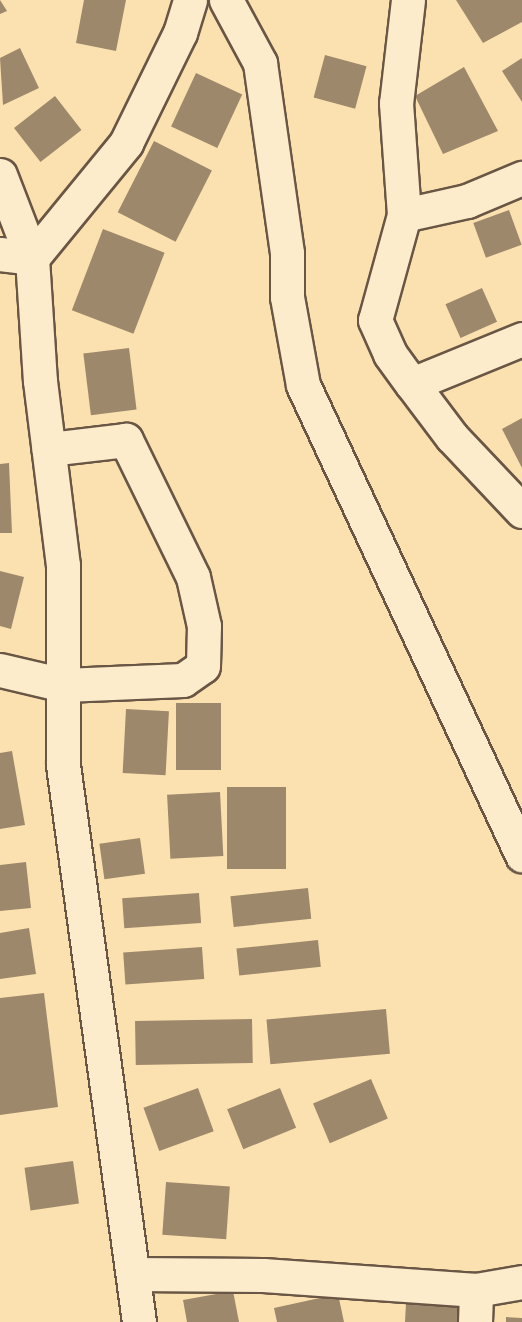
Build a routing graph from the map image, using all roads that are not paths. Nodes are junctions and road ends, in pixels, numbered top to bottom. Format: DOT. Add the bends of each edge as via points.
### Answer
graph roads {
  1 [pos="190,0"];
  2 [pos="226,0"];
  3 [pos="408,0"];
  4 [pos="0,175"];
  5 [pos="522,178"];
  6 [pos="404,215"];
  7 [pos="0,254"];
  8 [pos="32,258"];
  9 [pos="522,339"];
  10 [pos="412,384"];
  11 [pos="49,449"];
  12 [pos="521,508"];
  13 [pos="0,670"];
  14 [pos="63,684"];
  15 [pos="522,855"];
  16 [pos="133,1274"];
  17 [pos="522,1282"];
  18 [pos="476,1290"];
  19 [pos="139,1322"];
  20 [pos="475,1322"];
  1 -- 8 [label="street" via="180,33 126,143"];
  2 -- 15 [label="street" via="260,63 287,253 287,297 303,385"];
  3 -- 6 [label="street" via="396,103"];
  4 -- 8 [label="street"];
  5 -- 6 [label="street" via="467,201"];
  6 -- 10 [label="street" via="375,320 390,354"];
  7 -- 8 [label="street"];
  8 -- 11 [label="street"];
  9 -- 10 [label="street"];
  10 -- 12 [label="street" via="452,437"];
  11 -- 14 [label="street" via="63,565"];
  11 -- 14 [label="street" via="126,440 193,577 204,626 203,666 183,680"];
  13 -- 14 [label="street"];
  14 -- 16 [label="street" via="63,765"];
  16 -- 18 [label="street" via="263,1275"];
  16 -- 19 [label="street"];
  17 -- 18 [label="street"];
  18 -- 20 [label="street"];
}
